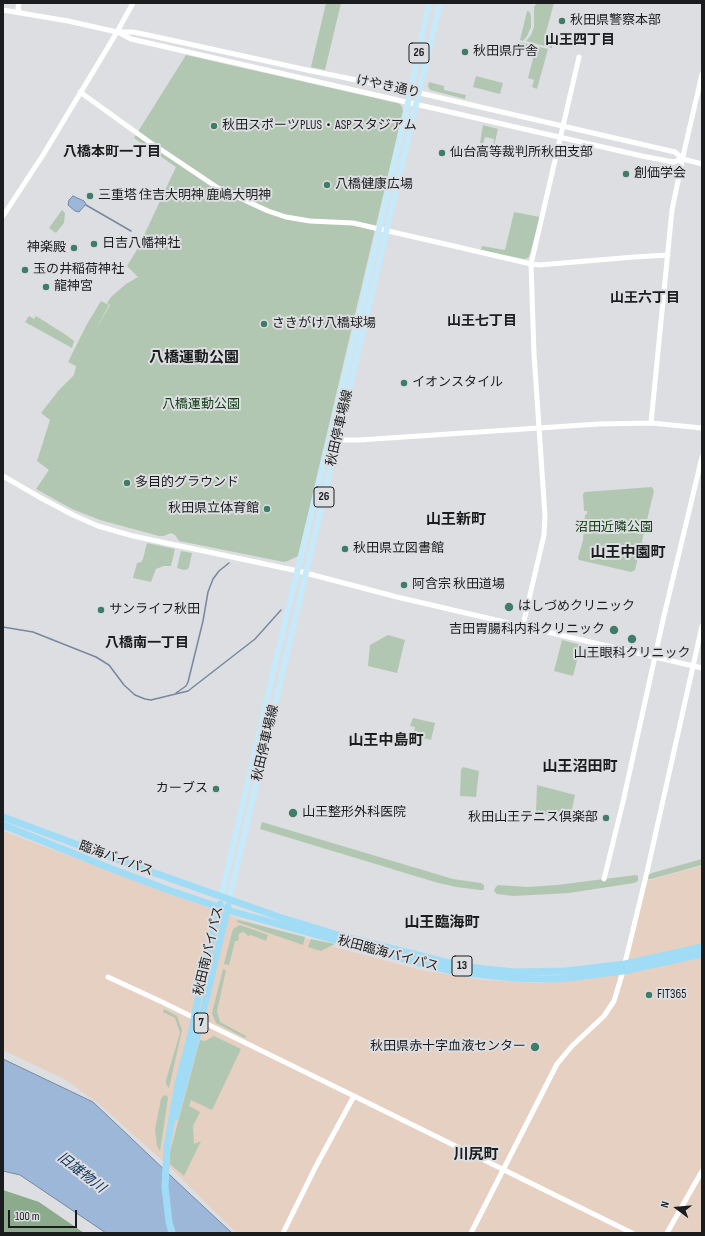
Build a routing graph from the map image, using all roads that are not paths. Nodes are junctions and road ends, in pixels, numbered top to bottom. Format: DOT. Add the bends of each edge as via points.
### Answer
graph roads {
  1 [pos="19,3"];
  2 [pos="133,3"];
  3 [pos="429,3"];
  4 [pos="440,3"];
  5 [pos="3,10"];
  6 [pos="20,13"];
  7 [pos="117,32"];
  8 [pos="579,57"];
  9 [pos="702,74"];
  10 [pos="411,91"];
  11 [pos="80,92"];
  12 [pos="419,93"];
  13 [pos="408,103"];
  14 [pos="416,105"];
  15 [pos="563,126"];
  16 [pos="560,137"];
  17 [pos="682,159"];
  18 [pos="702,164"];
  19 [pos="3,216"];
  20 [pos="379,229"];
  21 [pos="387,230"];
  22 [pos="668,255"];
  23 [pos="531,264"];
  24 [pos="651,423"];
  25 [pos="538,428"];
  26 [pos="702,428"];
  27 [pos="330,438"];
  28 [pos="338,439"];
  29 [pos="702,457"];
  30 [pos="3,476"];
  31 [pos="298,571"];
  32 [pos="306,573"];
  33 [pos="523,626"];
  34 [pos="702,626"];
  35 [pos="654,657"];
  36 [pos="693,666"];
  37 [pos="702,668"];
  38 [pos="3,817"];
  39 [pos="3,825"];
  40 [pos="604,879"];
  41 [pos="222,897"];
  42 [pos="229,900"];
  43 [pos="220,907"];
  44 [pos="228,910"];
  45 [pos="702,947"];
  46 [pos="702,954"];
  47 [pos="624,968"];
  48 [pos="108,977"];
  49 [pos="194,1018"];
  50 [pos="201,1021"];
  51 [pos="354,1096"];
  52 [pos="167,1146"];
  53 [pos="503,1169"];
  54 [pos="702,1171"];
  55 [pos="172,1233"];
  56 [pos="283,1233"];
  57 [pos="471,1233"];
  58 [pos="632,1233"];
  59 [pos="668,1233"];
  1 -- 6 [label="street"];
  2 -- 7 [label="street"];
  3 -- 10 [label="main road, 秋田停車場線 / 26"];
  4 -- 12 [label="main road, 秋田停車場線 / 26"];
  5 -- 6 [label="street"];
  6 -- 7 [label="street"];
  7 -- 10 [label="street, けやき通り" via="148,34"];
  7 -- 11 [label="street"];
  7 -- 13 [label="street, けやき通り" via="131,40"];
  8 -- 15 [label="street"];
  9 -- 17 [label="street"];
  10 -- 12 [label="street, けやき通り"];
  10 -- 13 [label="main road, 秋田停車場線 / 26"];
  11 -- 19 [label="street"];
  11 -- 20 [label="street" via="218,188 268,211 310,221 345,222"];
  12 -- 14 [label="main road, 秋田停車場線 / 26"];
  12 -- 15 [label="street, けやき通り"];
  13 -- 14 [label="street, けやき通り"];
  13 -- 20 [label="main road, 秋田停車場線 / 26"];
  14 -- 16 [label="street, けやき通り"];
  14 -- 21 [label="main road, 秋田停車場線 / 26"];
  15 -- 16 [label="street"];
  15 -- 17 [label="street, けやき通り" via="675,152"];
  16 -- 17 [label="street, けやき通り" via="674,162"];
  16 -- 23 [label="street"];
  17 -- 18 [label="street"];
  17 -- 22 [label="street" via="672,210"];
  20 -- 21 [label="street"];
  20 -- 27 [label="main road, 秋田停車場線 / 26"];
  21 -- 23 [label="street"];
  21 -- 28 [label="main road, 秋田停車場線 / 26"];
  22 -- 23 [label="street"];
  22 -- 24 [label="street"];
  23 -- 25 [label="street"];
  24 -- 25 [label="street"];
  24 -- 26 [label="street"];
  25 -- 28 [label="street" via="359,440"];
  25 -- 33 [label="street" via="545,526"];
  27 -- 28 [label="street"];
  27 -- 31 [label="main road, 秋田停車場線 / 26"];
  28 -- 32 [label="main road, 秋田停車場線 / 26"];
  29 -- 35 [label="street"];
  30 -- 31 [label="street" via="44,500 98,526 133,536"];
  31 -- 32 [label="street"];
  31 -- 41 [label="main road, 秋田停車場線 / 26"];
  32 -- 33 [label="street"];
  32 -- 42 [label="main road, 秋田停車場線 / 26"];
  33 -- 35 [label="street"];
  34 -- 36 [label="street"];
  35 -- 36 [label="street"];
  35 -- 40 [label="street"];
  36 -- 37 [label="street"];
  36 -- 47 [label="street"];
  38 -- 41 [label="highway, 臨海バイパス"];
  39 -- 43 [label="highway, 臨海バイパス" via="112,869"];
  41 -- 42 [label="highway, 臨海バイパス / 13"];
  41 -- 43 [label="highway, 秋田南バイパス / 7"];
  42 -- 44 [label="highway, 秋田南バイパス / 7"];
  42 -- 47 [label="highway, 秋田臨海バイパス / 13" via="338,934 465,967 548,972"];
  43 -- 44 [label="highway, 秋田臨海バイパス / 13"];
  43 -- 49 [label="highway, 秋田南バイパス / 7"];
  44 -- 47 [label="highway, 秋田臨海バイパス / 13" via="418,963 464,973 548,979"];
  44 -- 50 [label="highway, 秋田南バイパス / 7"];
  45 -- 47 [label="highway, 秋田臨海バイパス / 13"];
  46 -- 47 [label="highway, 秋田臨海バイパス / 13"];
  47 -- 53 [label="street" via="610,1008 557,1064"];
  48 -- 49 [label="street"];
  49 -- 50 [label="street"];
  49 -- 52 [label="highway, 秋田南バイパス / 7" via="176,1092"];
  50 -- 51 [label="street"];
  50 -- 52 [label="highway, 秋田南バイパス / 7"];
  51 -- 53 [label="street"];
  51 -- 56 [label="street"];
  52 -- 55 [label="highway, 秋田南バイパス / 7" via="165,1187"];
  53 -- 57 [label="street"];
  53 -- 58 [label="street"];
  54 -- 59 [label="street"];
}
